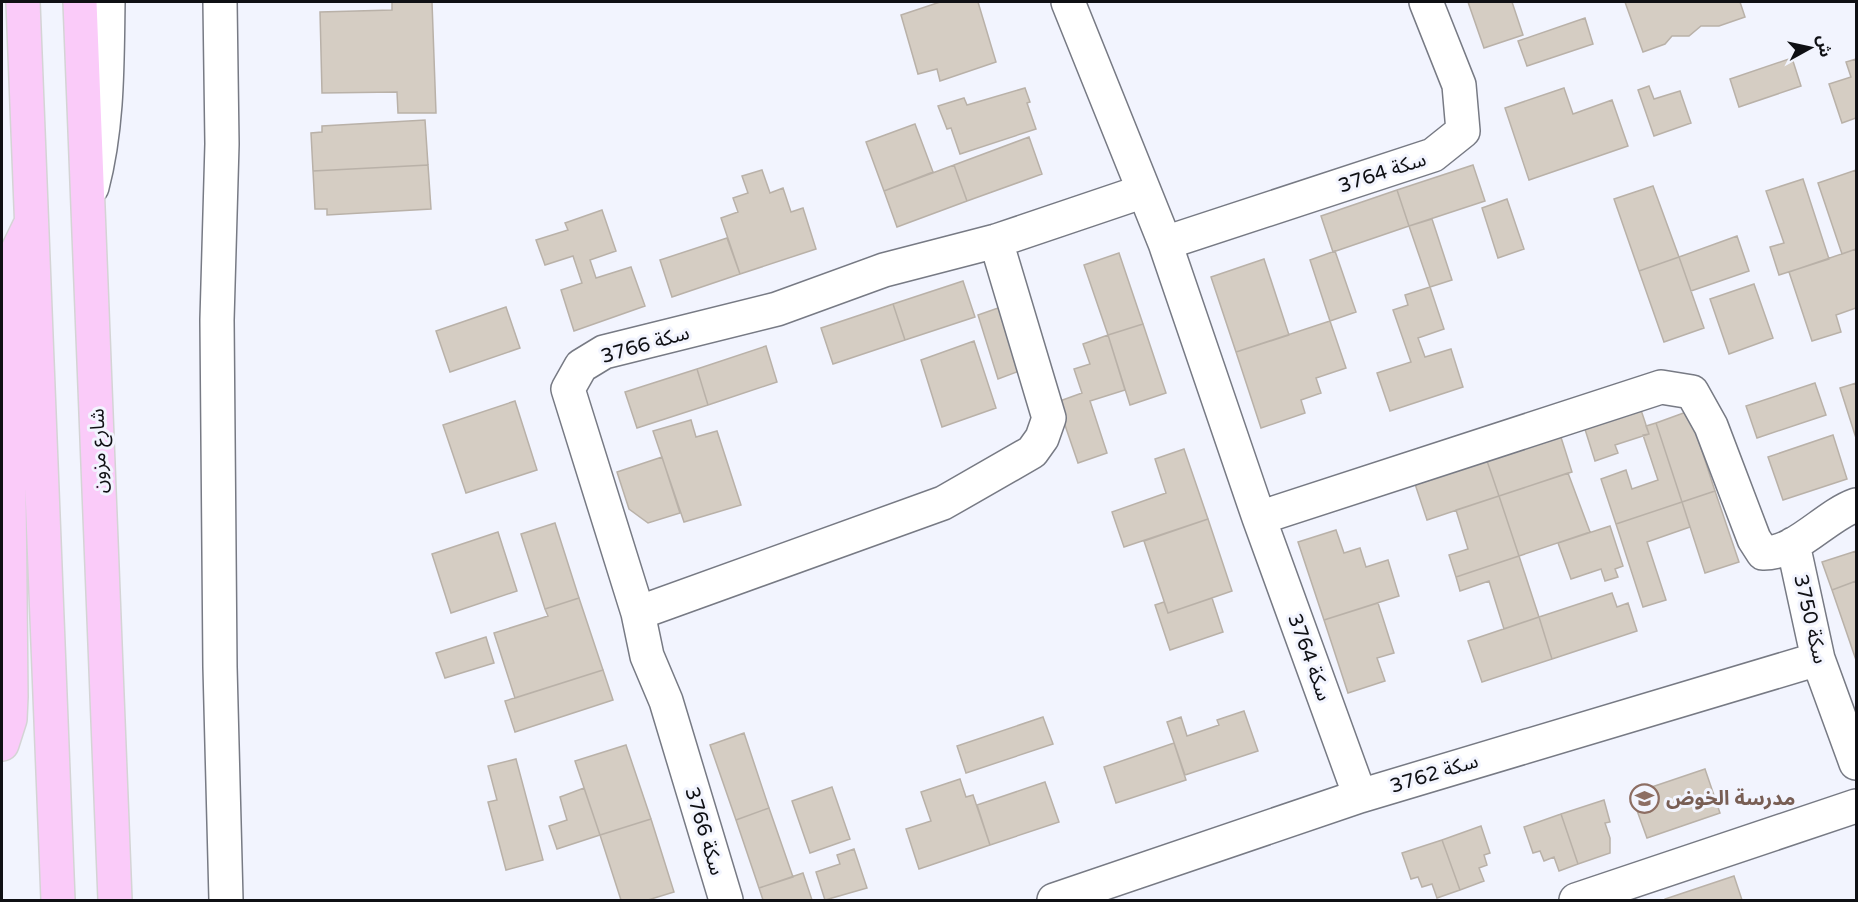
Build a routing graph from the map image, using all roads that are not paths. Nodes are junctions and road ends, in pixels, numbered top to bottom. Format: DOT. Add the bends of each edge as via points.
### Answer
graph roads {
  1 [pos="23,2"];
  2 [pos="80,2"];
  3 [pos="108,2"];
  4 [pos="220,2"];
  5 [pos="1068,2"];
  6 [pos="1426,2"];
  7 [pos="1144,191"];
  8 [pos="88,200"];
  9 [pos="33,220"];
  10 [pos="996,241"];
  11 [pos="1165,243"];
  12 [pos="1857,505"];
  13 [pos="1259,518"];
  14 [pos="1793,544"];
  15 [pos="639,613"];
  16 [pos="1818,659"];
  17 [pos="2,744"];
  18 [pos="1857,763"];
  19 [pos="1360,796"];
  20 [pos="1857,806"];
  21 [pos="58,900"];
  22 [pos="115,900"];
  23 [pos="226,900"];
  24 [pos="726,900"];
  25 [pos="1054,900"];
  26 [pos="1576,900"];
  1 -- 9 [label="main road"];
  2 -- 8 [label="main road, شارع مزون"];
  3 -- 8 [label="street" via="106,108"];
  4 -- 23 [label="street" via="222,144 217,332"];
  5 -- 7 [label="street, سكة 3764"];
  6 -- 11 [label="street, سكة 3764" via="1459,85 1463,130 1433,155"];
  7 -- 10 [label="street, سكة 3766"];
  7 -- 11 [label="street, سكة 3764"];
  8 -- 22 [label="main road, شارع مزون"];
  9 -- 17 [label="main road" via="16,254 7,291 11,697 10,719"];
  9 -- 21 [label="main road"];
  10 -- 15 [label="street" via="1049,418 1032,452 943,503"];
  10 -- 15 [label="street, سكة 3766" via="884,270 777,309 604,352 581,366 568,389"];
  11 -- 13 [label="street, سكة 3764"];
  12 -- 14 [label="street" via="1842,510"];
  13 -- 14 [label="street" via="1661,387 1692,392 1712,426 1763,554 1773,554"];
  13 -- 19 [label="street, سكة 3764"];
  14 -- 16 [label="street, سكة 3750"];
  15 -- 24 [label="street, سكة 3766" via="647,657 666,701"];
  16 -- 18 [label="street, سكة 3750"];
  16 -- 19 [label="street, سكة 3762"];
  19 -- 25 [label="street, سكة 3762"];
  20 -- 26 [label="street"];
}
